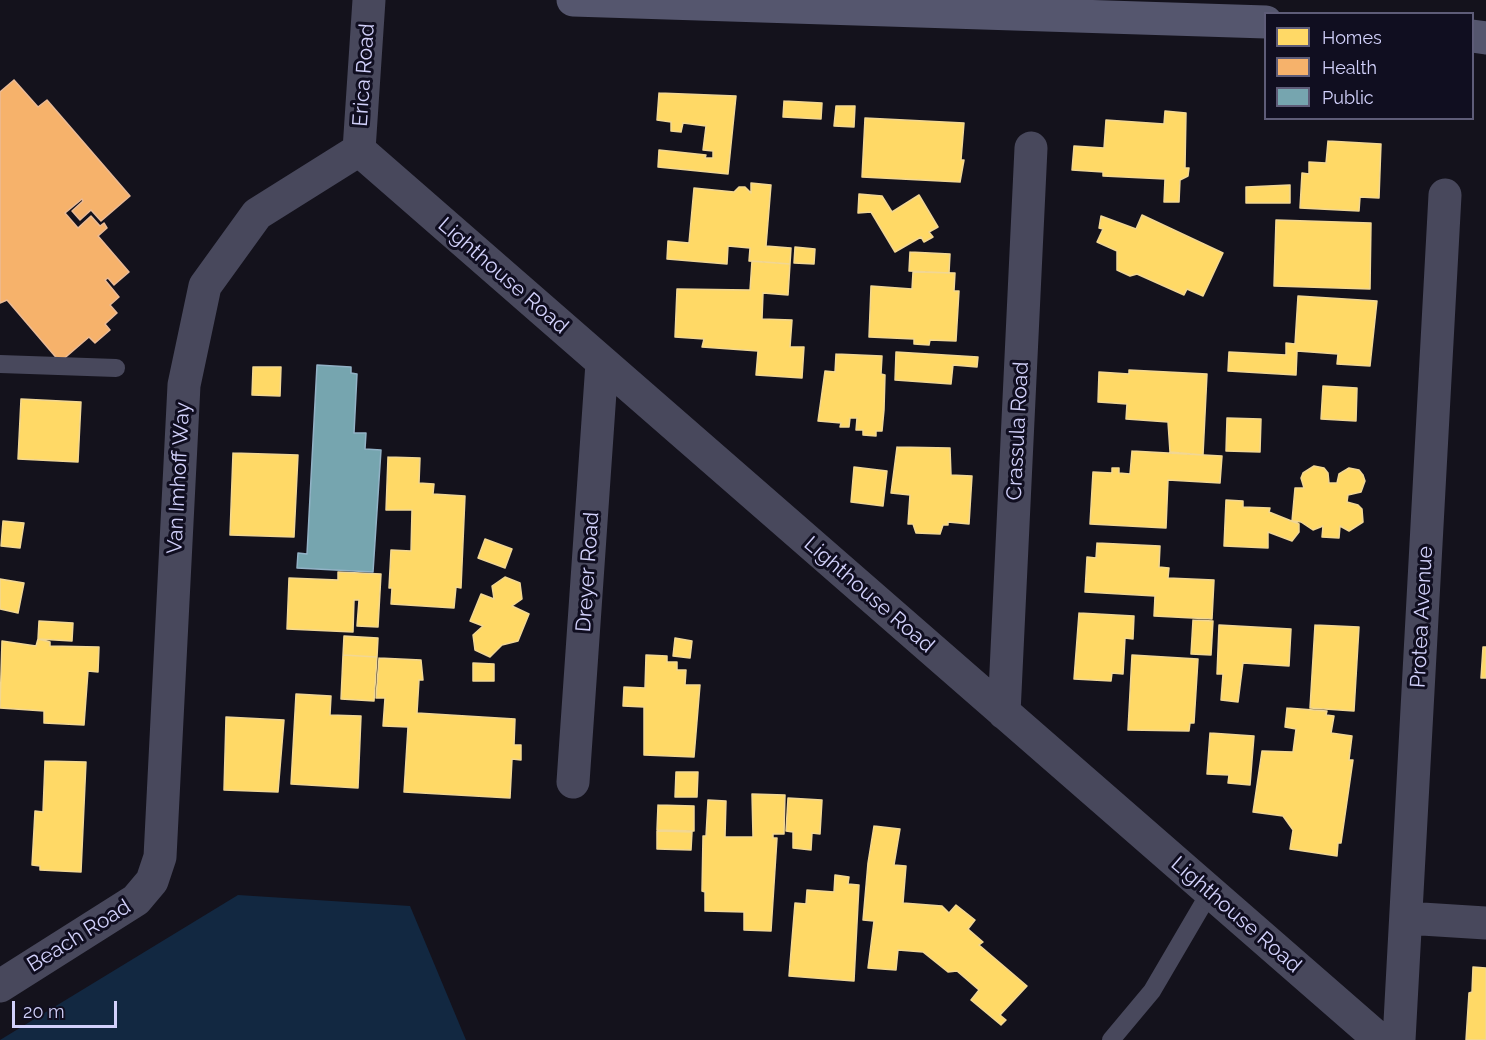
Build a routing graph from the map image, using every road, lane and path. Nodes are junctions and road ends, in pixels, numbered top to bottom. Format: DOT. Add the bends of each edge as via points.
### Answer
graph roads {
  1 [pos="369,0"];
  2 [pos="573,0"];
  3 [pos="621,0"];
  4 [pos="1037,7"];
  5 [pos="1264,22"];
  6 [pos="1031,148"];
  7 [pos="359,150"];
  8 [pos="1444,195"];
  9 [pos="602,363"];
  10 [pos="0,364"];
  11 [pos="116,368"];
  12 [pos="1004,713"];
  13 [pos="573,782"];
  14 [pos="152,881"];
  15 [pos="1210,892"];
  16 [pos="1406,918"];
  17 [pos="1486,923"];
  18 [pos="0,986"];
  19 [pos="1111,1040"];
  20 [pos="1380,1040"];
  21 [pos="1399,1040"];
  1 -- 7 [label="street, Erica Road"];
  2 -- 3 [label="main road"];
  3 -- 4 [label="main road"];
  4 -- 5 [label="main road"];
  6 -- 12 [label="street, Crassula Road"];
  7 -- 9 [label="street, Lighthouse Road"];
  7 -- 14 [label="street, Van Imhoff Way" via="257,214 205,286 184,385 160,857"];
  8 -- 16 [label="street, Protea Avenue"];
  9 -- 12 [label="street, Lighthouse Road"];
  9 -- 13 [label="street, Dreyer Road"];
  10 -- 11 [label="lane"];
  12 -- 15 [label="street, Lighthouse Road"];
  14 -- 18 [label="street, Beach Road" via="136,900"];
  15 -- 19 [label="lane" via="1152,991"];
  15 -- 20 [label="street, Lighthouse Road"];
  16 -- 17 [label="street"];
  16 -- 21 [label="street, Protea Avenue"];
}
